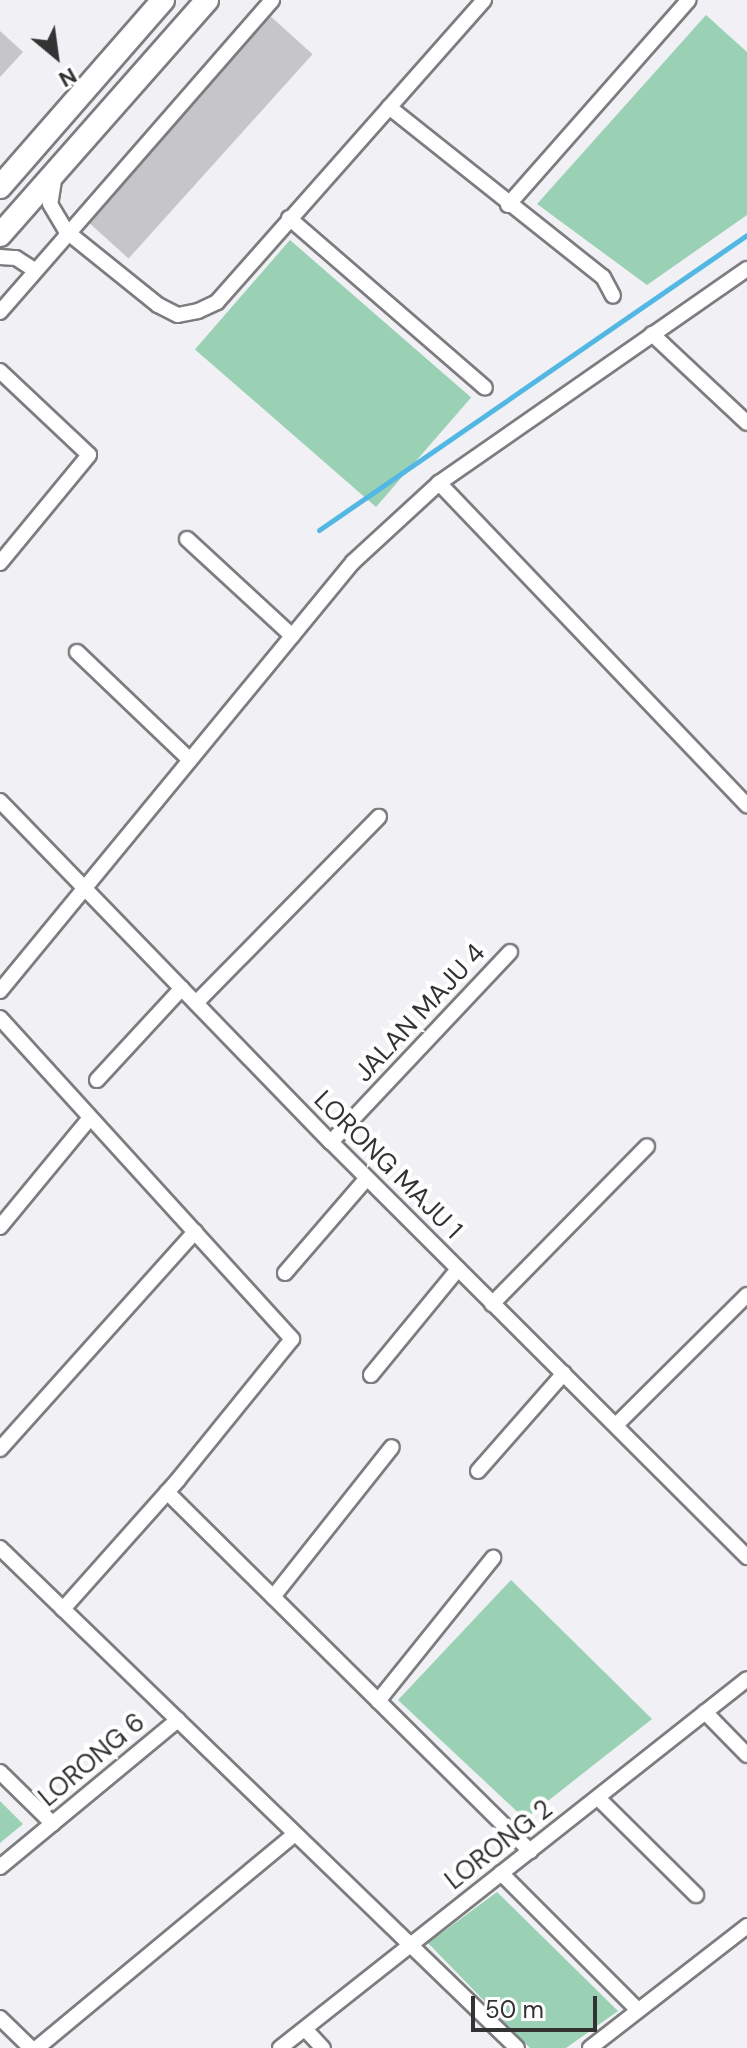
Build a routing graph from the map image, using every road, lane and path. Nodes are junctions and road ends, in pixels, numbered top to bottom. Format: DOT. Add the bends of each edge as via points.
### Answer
graph roads {
  1 [pos="163,0"];
  2 [pos="207,0"];
  3 [pos="272,0"];
  4 [pos="484,0"];
  5 [pos="689,0"];
  6 [pos="389,107"];
  7 [pos="55,173"];
  8 [pos="0,187"];
  9 [pos="508,205"];
  10 [pos="289,218"];
  11 [pos="66,231"];
  12 [pos="0,235"];
  13 [pos="0,257"];
  14 [pos="33,269"];
  15 [pos="747,269"];
  16 [pos="613,296"];
  17 [pos="0,312"];
  18 [pos="652,334"];
  19 [pos="0,371"];
  20 [pos="485,388"];
  21 [pos="747,423"];
  22 [pos="439,483"];
  23 [pos="187,539"];
  24 [pos="0,563"];
  25 [pos="292,636"];
  26 [pos="77,652"];
  27 [pos="190,760"];
  28 [pos="0,801"];
  29 [pos="747,805"];
  30 [pos="379,817"];
  31 [pos="85,888"];
  32 [pos="510,952"];
  33 [pos="182,988"];
  34 [pos="0,991"];
  35 [pos="196,1003"];
  36 [pos="0,1018"];
  37 [pos="97,1080"];
  38 [pos="90,1118"];
  39 [pos="331,1142"];
  40 [pos="647,1146"];
  41 [pos="367,1178"];
  42 [pos="0,1227"];
  43 [pos="195,1232"];
  44 [pos="458,1269"];
  45 [pos="285,1273"];
  46 [pos="747,1295"];
  47 [pos="492,1304"];
  48 [pos="734,1308"];
  49 [pos="747,1319"];
  50 [pos="564,1373"];
  51 [pos="371,1375"];
  52 [pos="617,1424"];
  53 [pos="392,1447"];
  54 [pos="0,1449"];
  55 [pos="478,1471"];
  56 [pos="167,1492"];
  57 [pos="0,1548"];
  58 [pos="747,1557"];
  59 [pos="493,1558"];
  60 [pos="273,1597"];
  61 [pos="63,1609"];
  62 [pos="747,1679"];
  63 [pos="378,1701"];
  64 [pos="705,1712"];
  65 [pos="178,1720"];
  66 [pos="747,1755"];
  67 [pos="0,1772"];
  68 [pos="598,1798"];
  69 [pos="53,1824"];
  70 [pos="295,1834"];
  71 [pos="530,1851"];
  72 [pos="0,1867"];
  73 [pos="501,1873"];
  74 [pos="696,1895"];
  75 [pos="747,1926"];
  76 [pos="411,1945"];
  77 [pos="638,2010"];
  78 [pos="0,2018"];
  79 [pos="305,2029"];
  80 [pos="34,2048"];
  81 [pos="280,2048"];
  82 [pos="323,2048"];
  83 [pos="517,2048"];
  84 [pos="590,2048"];
  1 -- 8 [label="main road"];
  2 -- 7 [label="main road"];
  3 -- 11 [label="street"];
  4 -- 6 [label="street"];
  5 -- 9 [label="street"];
  6 -- 9 [label="street"];
  6 -- 10 [label="street"];
  7 -- 11 [label="street" via="50,204"];
  7 -- 12 [label="main road"];
  9 -- 16 [label="street" via="603,277"];
  10 -- 11 [label="street" via="217,302 178,315 124,282"];
  10 -- 20 [label="street"];
  11 -- 14 [label="street"];
  13 -- 14 [label="street" via="16,258"];
  14 -- 17 [label="street"];
  15 -- 18 [label="street"];
  18 -- 21 [label="street"];
  18 -- 22 [label="street"];
  19 -- 24 [label="street" via="89,455"];
  22 -- 25 [label="street" via="353,562"];
  22 -- 29 [label="street"];
  23 -- 25 [label="street"];
  25 -- 27 [label="street"];
  26 -- 27 [label="street"];
  27 -- 31 [label="street"];
  28 -- 31 [label="street, LORONG MAJU 1"];
  30 -- 35 [label="street"];
  31 -- 33 [label="street, LORONG MAJU 1"];
  31 -- 34 [label="street"];
  32 -- 39 [label="street, JALAN MAJU 4"];
  33 -- 35 [label="street, LORONG MAJU 1"];
  33 -- 37 [label="street"];
  35 -- 39 [label="street, LORONG MAJU 1"];
  36 -- 38 [label="street"];
  38 -- 42 [label="street"];
  38 -- 43 [label="street"];
  39 -- 41 [label="street, LORONG MAJU 1"];
  40 -- 47 [label="street"];
  41 -- 44 [label="street, LORONG MAJU 1"];
  41 -- 45 [label="street"];
  43 -- 54 [label="street"];
  43 -- 56 [label="street" via="292,1339"];
  44 -- 47 [label="street, LORONG MAJU 1"];
  44 -- 51 [label="street"];
  46 -- 48 [label="street"];
  47 -- 50 [label="street, LORONG MAJU 1"];
  48 -- 49 [label="street"];
  48 -- 52 [label="street"];
  50 -- 52 [label="street, LORONG MAJU 1"];
  50 -- 55 [label="street"];
  52 -- 58 [label="street, LORONG MAJU 1"];
  53 -- 60 [label="street"];
  56 -- 60 [label="street"];
  56 -- 61 [label="street"];
  57 -- 61 [label="street"];
  59 -- 63 [label="street"];
  60 -- 63 [label="street"];
  61 -- 65 [label="street"];
  62 -- 64 [label="street, LORONG 2"];
  63 -- 71 [label="street"];
  64 -- 66 [label="street"];
  64 -- 68 [label="street, LORONG 2"];
  65 -- 69 [label="street, LORONG 6"];
  65 -- 70 [label="street"];
  67 -- 69 [label="street"];
  68 -- 71 [label="street, LORONG 2"];
  68 -- 74 [label="street"];
  69 -- 72 [label="street, LORONG 6"];
  70 -- 76 [label="street"];
  70 -- 80 [label="street"];
  71 -- 73 [label="street, LORONG 2"];
  73 -- 76 [label="street, LORONG 2"];
  73 -- 77 [label="street"];
  75 -- 77 [label="street"];
  76 -- 79 [label="street, LORONG 2"];
  76 -- 83 [label="street"];
  77 -- 84 [label="street"];
  78 -- 80 [label="street"];
  79 -- 81 [label="street, LORONG 2"];
  79 -- 82 [label="street"];
}
